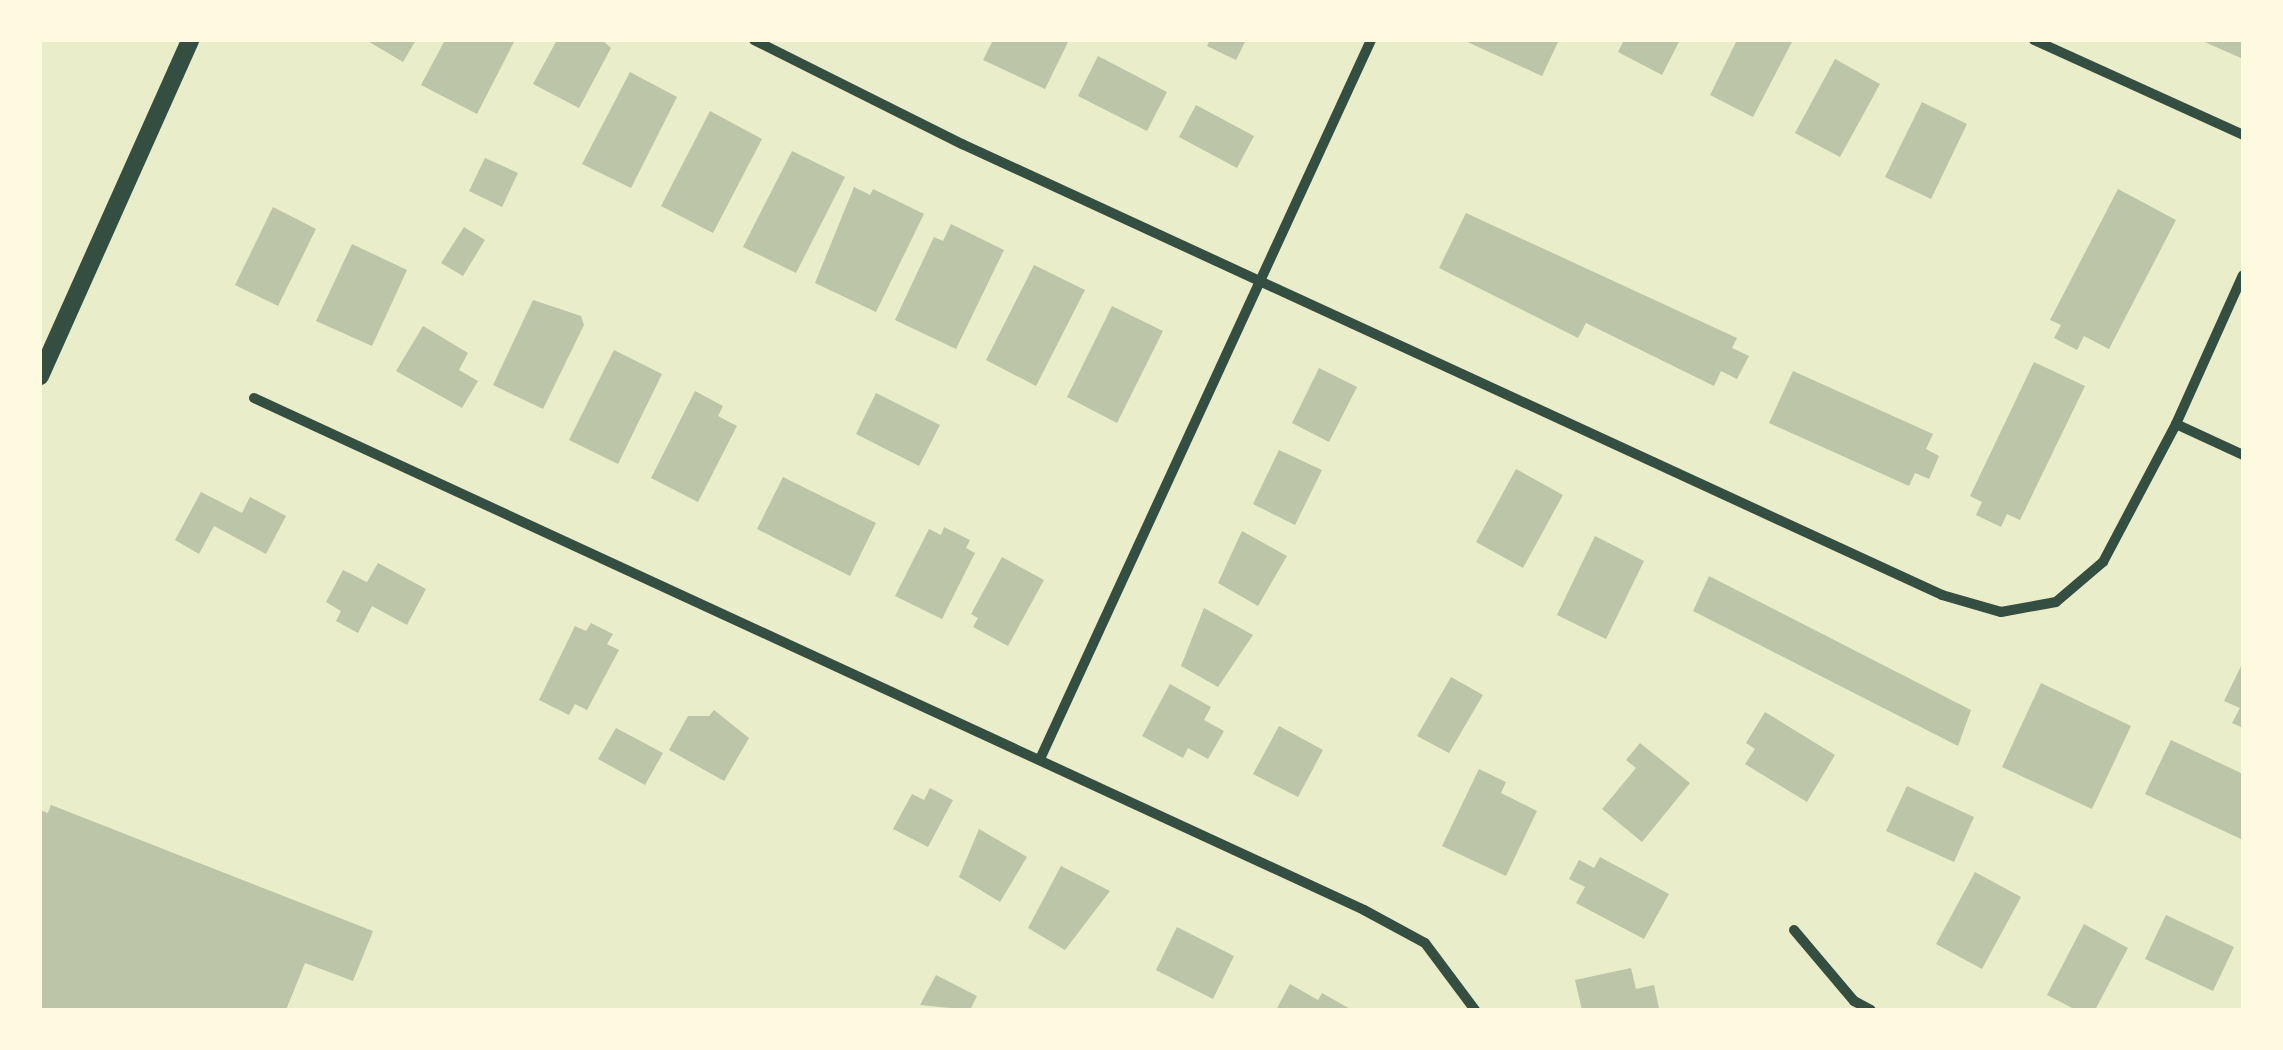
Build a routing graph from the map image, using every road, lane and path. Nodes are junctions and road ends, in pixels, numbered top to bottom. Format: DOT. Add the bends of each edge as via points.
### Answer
graph roads {
  1 [pos="190,40"];
  2 [pos="754,40"];
  3 [pos="1371,40"];
  4 [pos="2034,40"];
  5 [pos="2243,135"];
  6 [pos="2243,276"];
  7 [pos="1262,277"];
  8 [pos="40,376"];
  9 [pos="254,398"];
  10 [pos="2176,424"];
  11 [pos="2243,454"];
  12 [pos="1040,760"];
  13 [pos="1794,930"];
  14 [pos="1476,1010"];
  15 [pos="1871,1010"];
  1 -- 8 [label="street"];
  2 -- 7 [label="street" via="962,144"];
  3 -- 7 [label="street"];
  4 -- 5 [label="street"];
  6 -- 10 [label="street"];
  7 -- 10 [label="street" via="1942,595 2001,612 2056,602 2103,562"];
  7 -- 12 [label="street"];
  9 -- 12 [label="street"];
  10 -- 11 [label="street"];
  12 -- 14 [label="street" via="1424,943"];
  13 -- 15 [label="street" via="1854,1000"];
}
